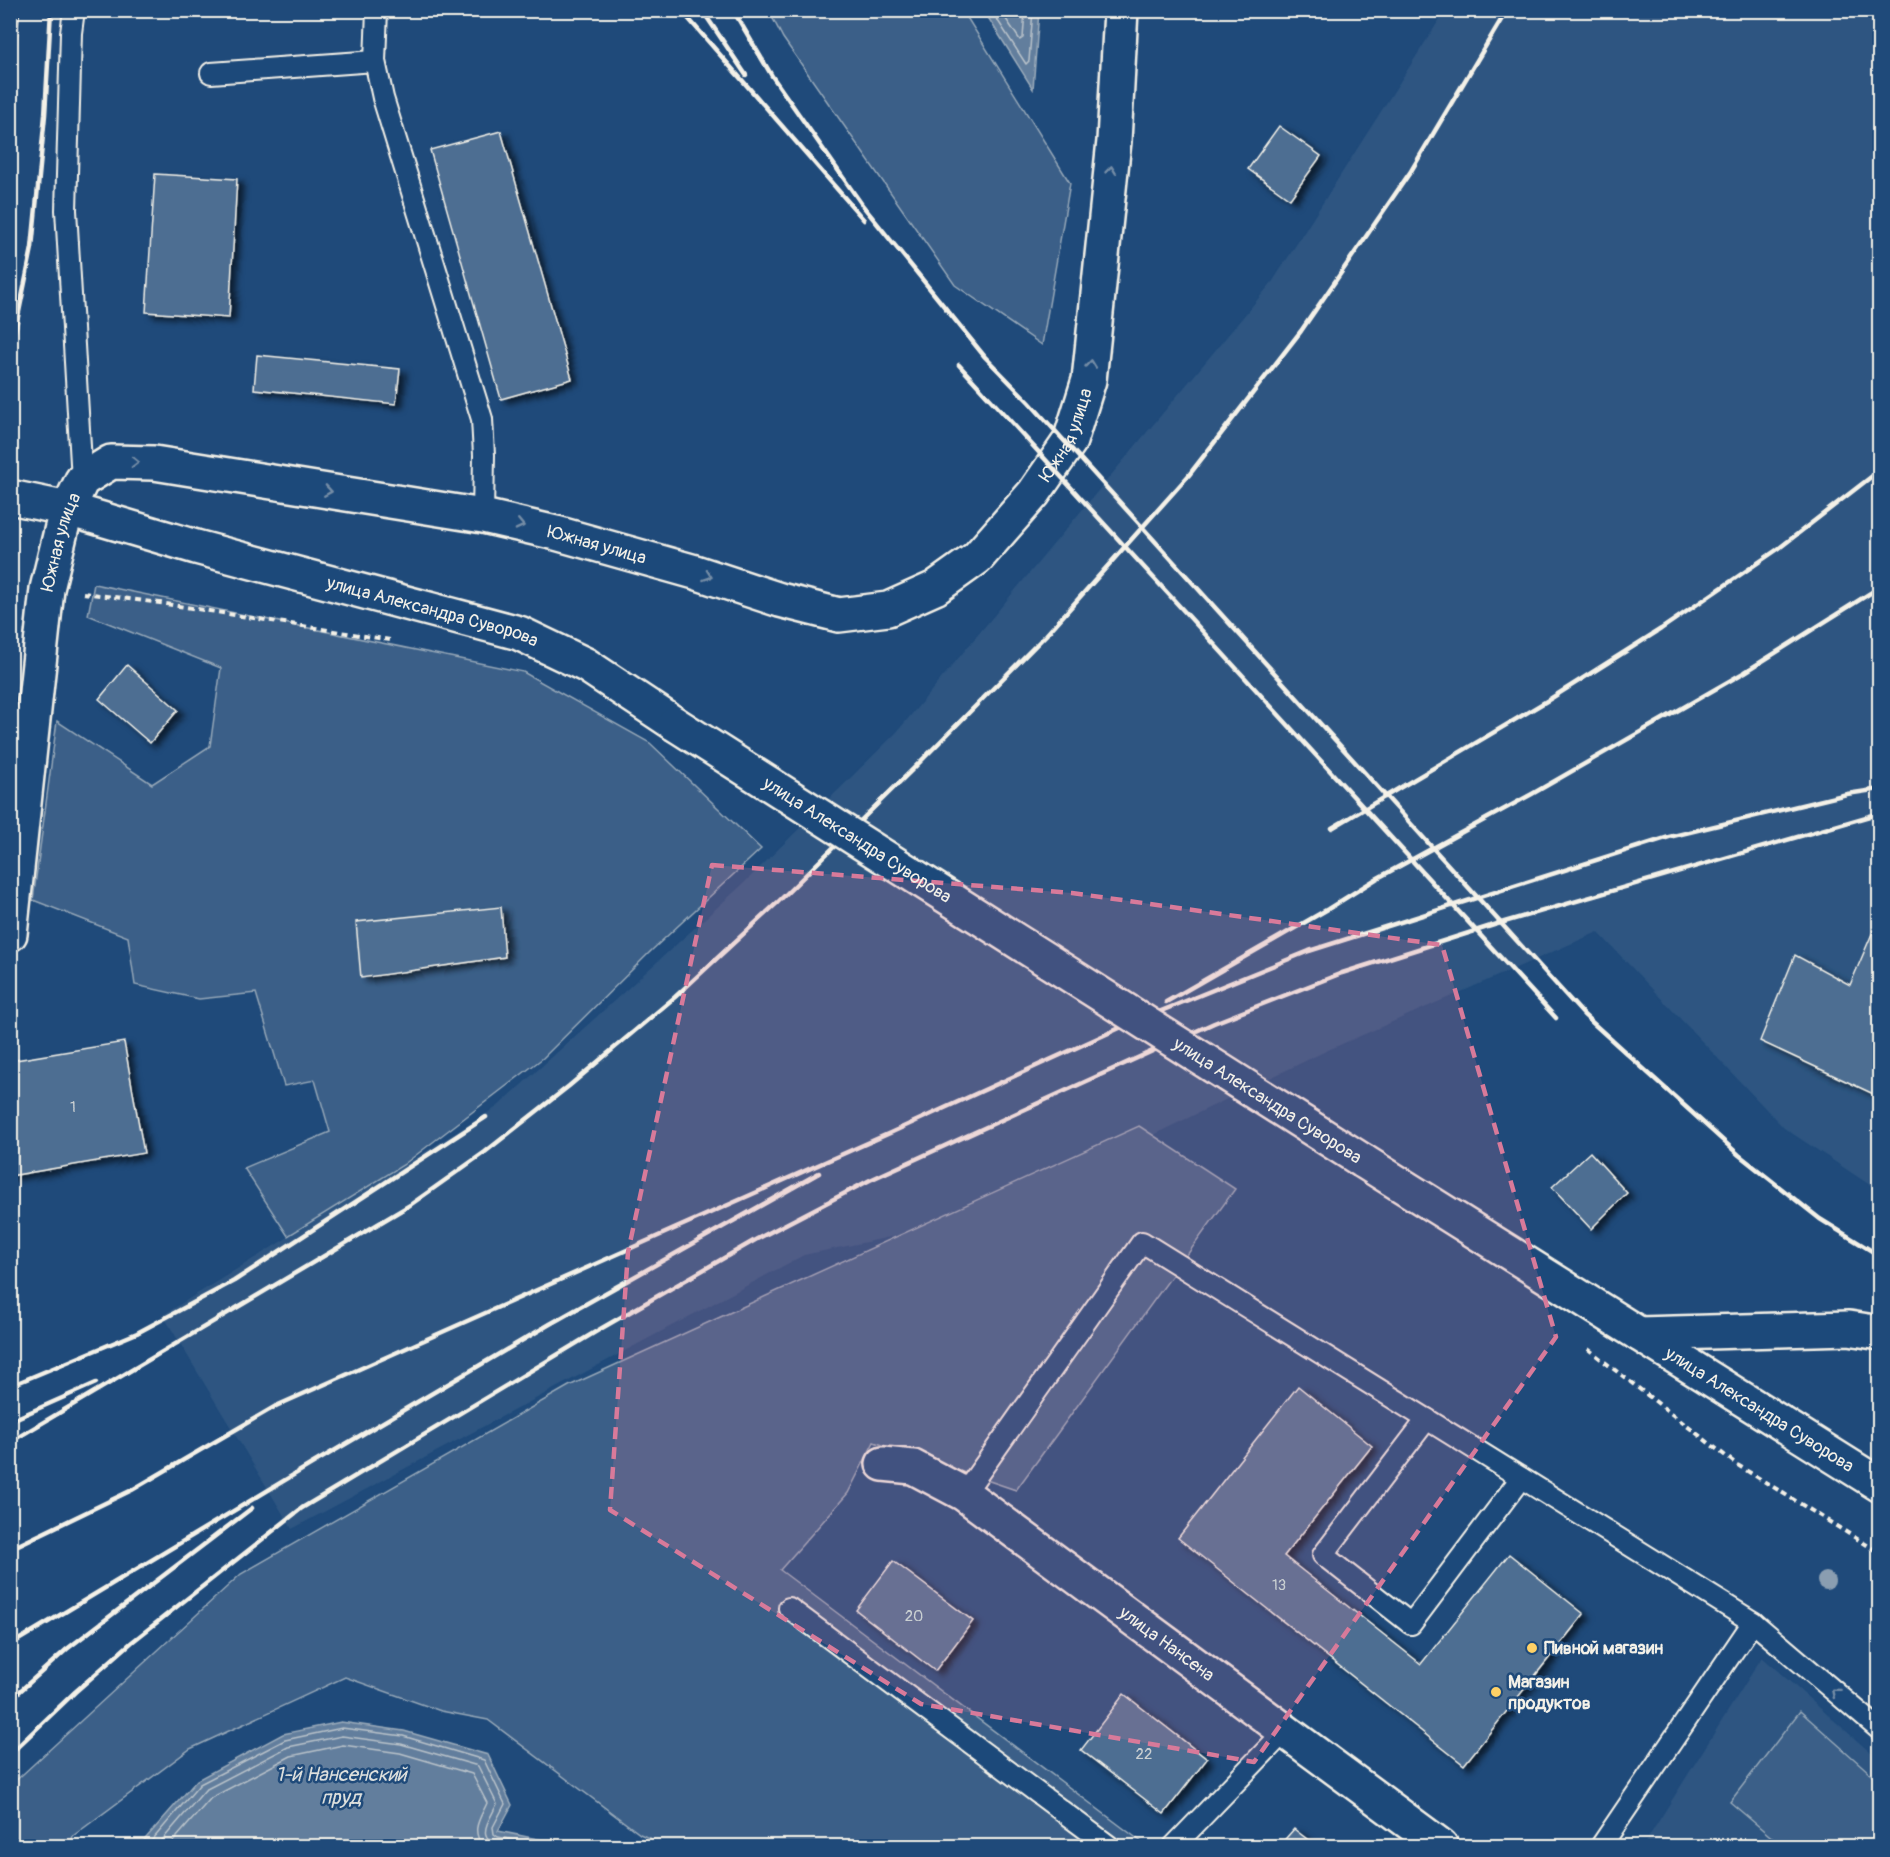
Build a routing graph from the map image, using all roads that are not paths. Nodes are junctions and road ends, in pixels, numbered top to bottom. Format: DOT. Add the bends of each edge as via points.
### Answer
graph roads {
  1 [pos="74,10"];
  2 [pos="377,10"];
  3 [pos="1121,10"];
  4 [pos="375,61"];
  5 [pos="210,73"];
  6 [pos="82,480"];
  7 [pos="10,497"];
  8 [pos="68,508"];
  9 [pos="483,516"];
  10 [pos="10,934"];
  11 [pos="1880,1333"];
  12 [pos="1639,1334"];
  13 [pos="1427,1419"];
  14 [pos="883,1464"];
  15 [pos="1521,1479"];
  16 [pos="1880,1485"];
  17 [pos="964,1494"];
  18 [pos="789,1608"];
  19 [pos="1753,1622"];
  20 [pos="1880,1731"];
  21 [pos="1284,1732"];
  22 [pos="1109,1846"];
  23 [pos="1174,1846"];
  24 [pos="1441,1846"];
  25 [pos="1601,1846"];
  1 -- 6 [label="lane" via="70,33 66,210"];
  2 -- 4 [label="lane"];
  9 -- 3 [label="street, Южная улица, one-way" via="556,533 839,615 888,609 935,588 977,558 1034,493 1070,441 1089,380 1114,141"];
  4 -- 5 [label="lane"];
  4 -- 9 [label="lane" via="482,419"];
  6 -- 8 [label="street, Южная улица"];
  6 -- 9 [label="street, Южная улица, one-way" via="111,462 154,463"];
  7 -- 8 [label="street, улица Александра Суворова"];
  8 -- 10 [label="street, Южная улица" via="47,589"];
  8 -- 12 [label="street, улица Александра Суворова, bridge" via="196,547 519,633 586,665"];
  11 -- 12 [label="street, улица Александра Суворова" via="1849,1328"];
  12 -- 16 [label="street, улица Александра Суворова"];
  13 -- 15 [label="lane"];
  13 -- 15 [label="lane" via="1323,1555 1412,1624"];
  13 -- 17 [label="lane" via="1142,1242"];
  14 -- 17 [label="street, улица Нансена" via="913,1467"];
  15 -- 19 [label="lane"];
  17 -- 21 [label="street, улица Нансена"];
  18 -- 22 [label="lane"];
  20 -- 19 [label="lane, one-way"];
  19 -- 25 [label="lane"];
  21 -- 23 [label="lane"];
  21 -- 24 [label="street, улица Нансена"];
}
